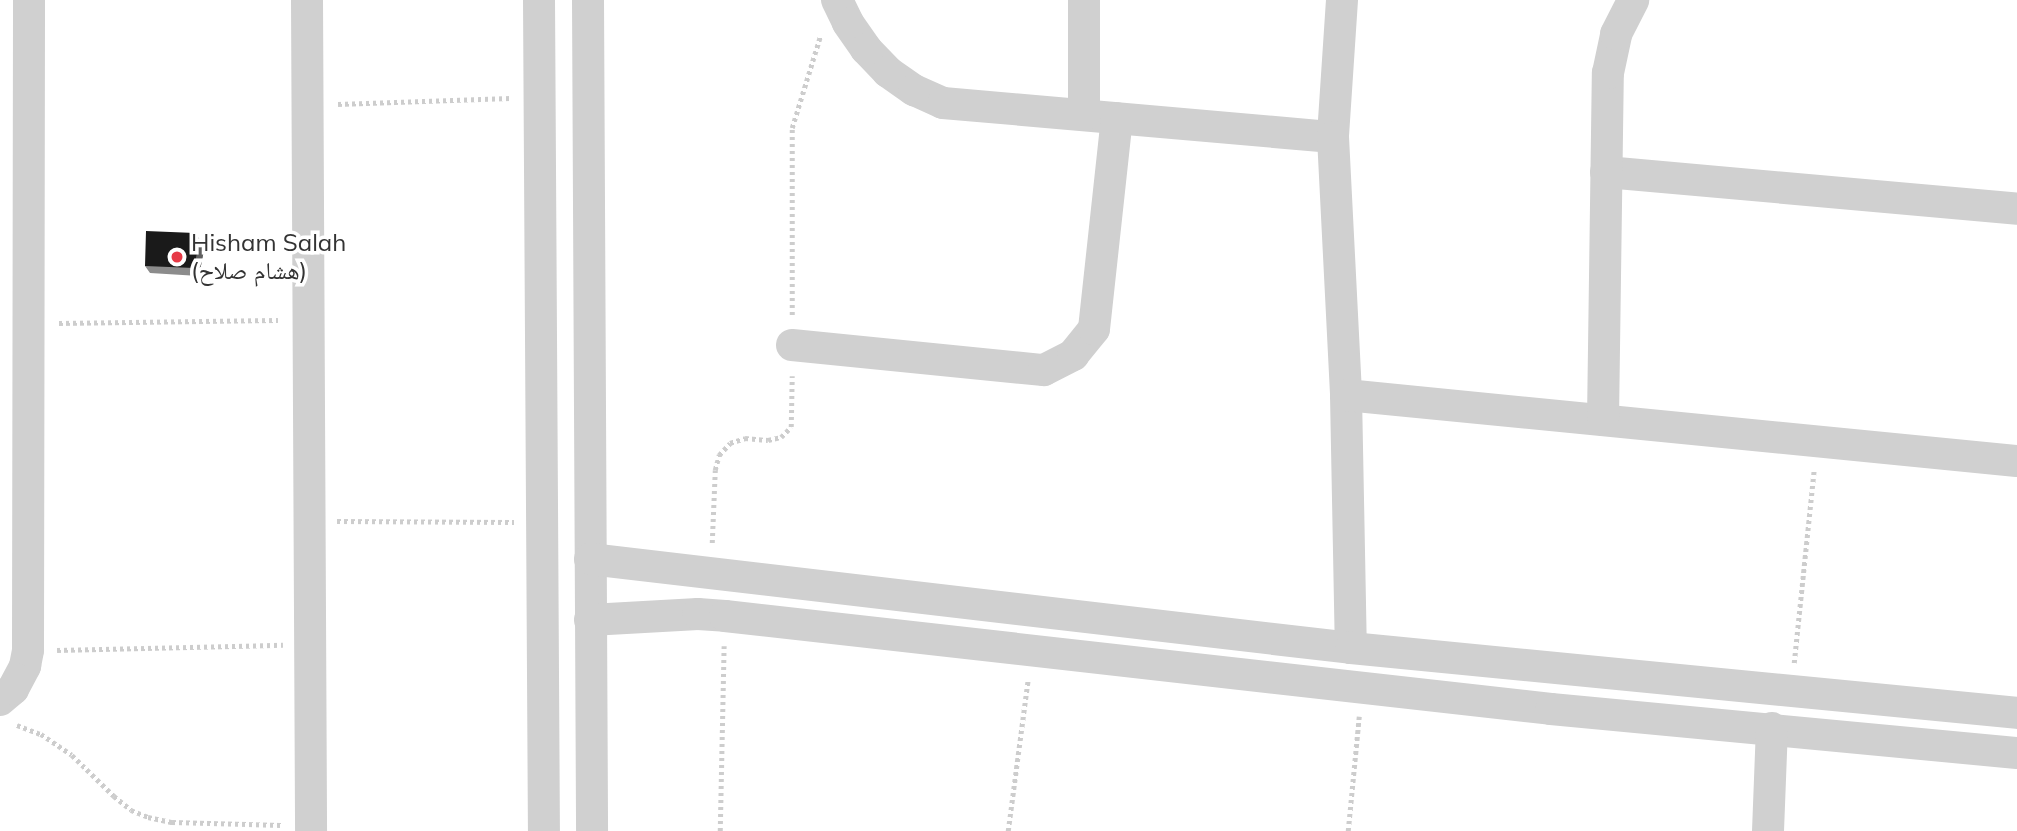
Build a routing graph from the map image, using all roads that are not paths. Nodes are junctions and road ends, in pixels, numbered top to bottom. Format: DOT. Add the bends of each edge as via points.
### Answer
graph roads {
  1 [pos="29,0"];
  2 [pos="307,0"];
  3 [pos="539,0"];
  4 [pos="588,0"];
  5 [pos="1084,0"];
  6 [pos="1342,0"];
  7 [pos="1633,0"];
  8 [pos="831,13"];
  9 [pos="1084,115"];
  10 [pos="1117,118"];
  11 [pos="1333,137"];
  12 [pos="1606,172"];
  13 [pos="2017,209"];
  14 [pos="541,343"];
  15 [pos="792,345"];
  16 [pos="589,346"];
  17 [pos="1346,395"];
  18 [pos="1603,420"];
  19 [pos="2017,461"];
  20 [pos="590,559"];
  21 [pos="704,572"];
  22 [pos="711,615"];
  23 [pos="590,620"];
  24 [pos="1350,648"];
  25 [pos="1554,668"];
  26 [pos="1551,709"];
  27 [pos="3,710"];
  28 [pos="2010,712"];
  29 [pos="1772,728"];
  30 [pos="2008,753"];
  31 [pos="311,828"];
  32 [pos="544,831"];
  33 [pos="592,831"];
  34 [pos="1768,831"];
  1 -- 27 [label="street" via="28,650"];
  2 -- 31 [label="street"];
  3 -- 14 [label="street"];
  4 -- 16 [label="street"];
  5 -- 9 [label="street"];
  6 -- 11 [label="street"];
  7 -- 12 [label="street" via="1615,34 1608,74"];
  8 -- 9 [label="street" via="848,23 888,72 943,103"];
  9 -- 10 [label="street"];
  10 -- 11 [label="street"];
  10 -- 15 [label="street" via="1094,329 1073,355 1044,370"];
  11 -- 17 [label="street"];
  12 -- 13 [label="street"];
  12 -- 18 [label="street"];
  14 -- 16 [label="street"];
  14 -- 32 [label="street"];
  16 -- 20 [label="street"];
  17 -- 18 [label="street"];
  17 -- 24 [label="street"];
  18 -- 19 [label="street"];
  20 -- 21 [label="street"];
  20 -- 23 [label="street"];
  21 -- 22 [label="street"];
  21 -- 24 [label="street"];
  22 -- 23 [label="street"];
  22 -- 26 [label="street"];
  23 -- 33 [label="street"];
  24 -- 25 [label="street"];
  25 -- 26 [label="street"];
  25 -- 28 [label="street"];
  26 -- 29 [label="street"];
  28 -- 30 [label="street"];
  29 -- 30 [label="street"];
  29 -- 34 [label="street"];
}
